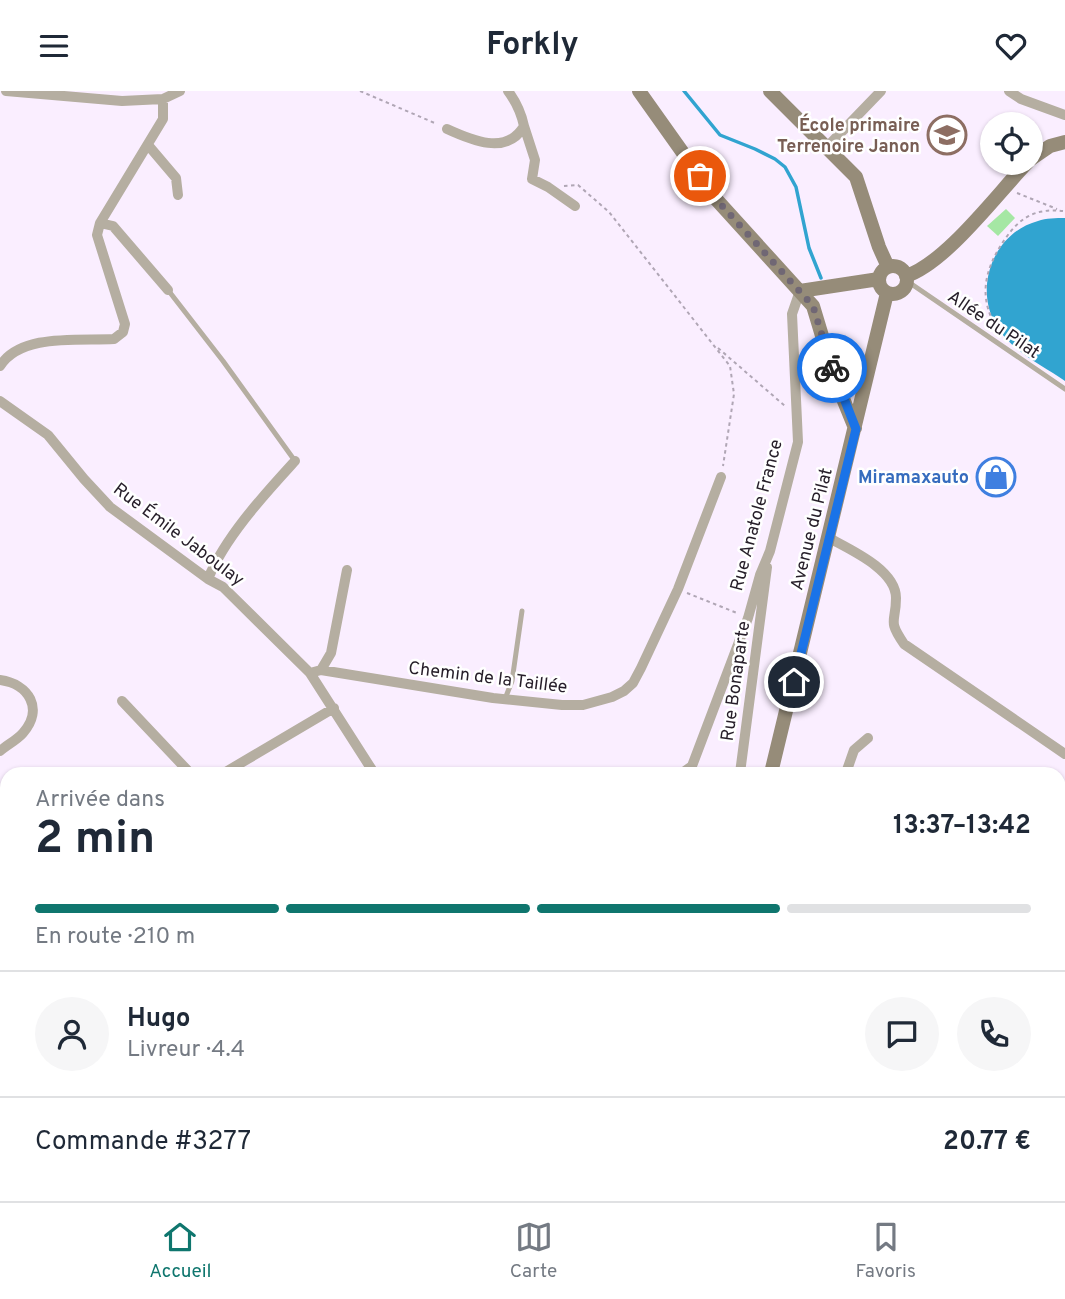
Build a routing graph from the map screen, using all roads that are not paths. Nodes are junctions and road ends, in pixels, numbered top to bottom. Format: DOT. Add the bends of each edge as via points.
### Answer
graph roads {
  1 [pos="6,91"];
  2 [pos="180,91"];
  3 [pos="509,91"];
  4 [pos="639,91"];
  5 [pos="770,91"];
  6 [pos="1009,91"];
  7 [pos="878,92"];
  8 [pos="163,99"];
  9 [pos="1065,115"];
  10 [pos="524,127"];
  11 [pos="447,128"];
  12 [pos="1065,142"];
  13 [pos="148,145"];
  14 [pos="827,147"];
  15 [pos="1043,151"];
  16 [pos="1016,175"];
  17 [pos="178,195"];
  18 [pos="575,207"];
  19 [pos="96,219"];
  20 [pos="883,273"];
  21 [pos="906,278"];
  22 [pos="168,290"];
  23 [pos="800,291"];
  24 [pos="887,293"];
  25 [pos="0,366"];
  26 [pos="1065,389"];
  27 [pos="0,401"];
  28 [pos="856,429"];
  29 [pos="295,461"];
  30 [pos="721,477"];
  31 [pos="829,538"];
  32 [pos="770,551"];
  33 [pos="347,570"];
  34 [pos="208,579"];
  35 [pos="522,611"];
  36 [pos="316,671"];
  37 [pos="0,680"];
  38 [pos="505,699"];
  39 [pos="122,701"];
  40 [pos="334,708"];
  41 [pos="868,738"];
  42 [pos="0,751"];
  43 [pos="1065,754"];
  44 [pos="184,767"];
  45 [pos="234,767"];
  46 [pos="370,767"];
  47 [pos="691,767"];
  48 [pos="741,767"];
  49 [pos="772,767"];
  50 [pos="850,767"];
  1 -- 8 [label="street" via="122,101"];
  2 -- 8 [label="street"];
  3 -- 10 [label="street" via="520,108"];
  4 -- 23 [label="main road" via="715,198"];
  5 -- 14 [label="main road"];
  6 -- 9 [label="street"];
  7 -- 14 [label="street"];
  8 -- 13 [label="street" via="163,119"];
  10 -- 11 [label="street" via="519,136 490,143"];
  10 -- 18 [label="street" via="534,160 533,179"];
  12 -- 15 [label="main road"];
  13 -- 17 [label="street" via="176,178"];
  13 -- 19 [label="street"];
  14 -- 20 [label="main road" via="856,177"];
  16 -- 21 [label="main road" via="943,251"];
  19 -- 22 [label="street" via="113,226"];
  19 -- 25 [label="street" via="125,324 123,332 114,339 32,343 17,348"];
  20 -- 21 [label="main road" via="901,269"];
  20 -- 23 [label="main road"];
  20 -- 24 [label="main road" via="881,288"];
  21 -- 24 [label="main road" via="900,292"];
  21 -- 26 [label="lane, Allée du Pilat"];
  22 -- 29 [label="lane"];
  23 -- 28 [label="main road" via="813,306"];
  23 -- 32 [label="street, Rue Anatole France" via="792,314 798,442"];
  24 -- 28 [label="main road, Avenue du Pilat"];
  27 -- 34 [label="street, Rue Émile Jaboulay" via="48,435 110,507"];
  28 -- 31 [label="main road, Avenue du Pilat"];
  29 -- 34 [label="street" via="217,557"];
  30 -- 38 [label="street, Chemin de la Taillée" via="678,589 633,683 624,691 583,705"];
  31 -- 43 [label="street" via="887,575 895,587 894,629 904,644"];
  31 -- 49 [label="main road, Avenue du Pilat"];
  32 -- 47 [label="street, Rue Anatole France"];
  32 -- 48 [label="street, Rue Bonaparte"];
  33 -- 36 [label="street" via="331,653"];
  34 -- 36 [label="street, Rue Émile Jaboulay" via="223,587"];
  35 -- 38 [label="lane"];
  36 -- 38 [label="street, Chemin de la Taillée"];
  36 -- 40 [label="street, Rue Émile Jaboulay"];
  37 -- 42 [label="street" via="15,682 27,691 32,704 31,720 23,733"];
  39 -- 44 [label="street"];
  40 -- 45 [label="street"];
  40 -- 46 [label="street, Rue Émile Jaboulay"];
  41 -- 50 [label="street" via="854,750"];
}
